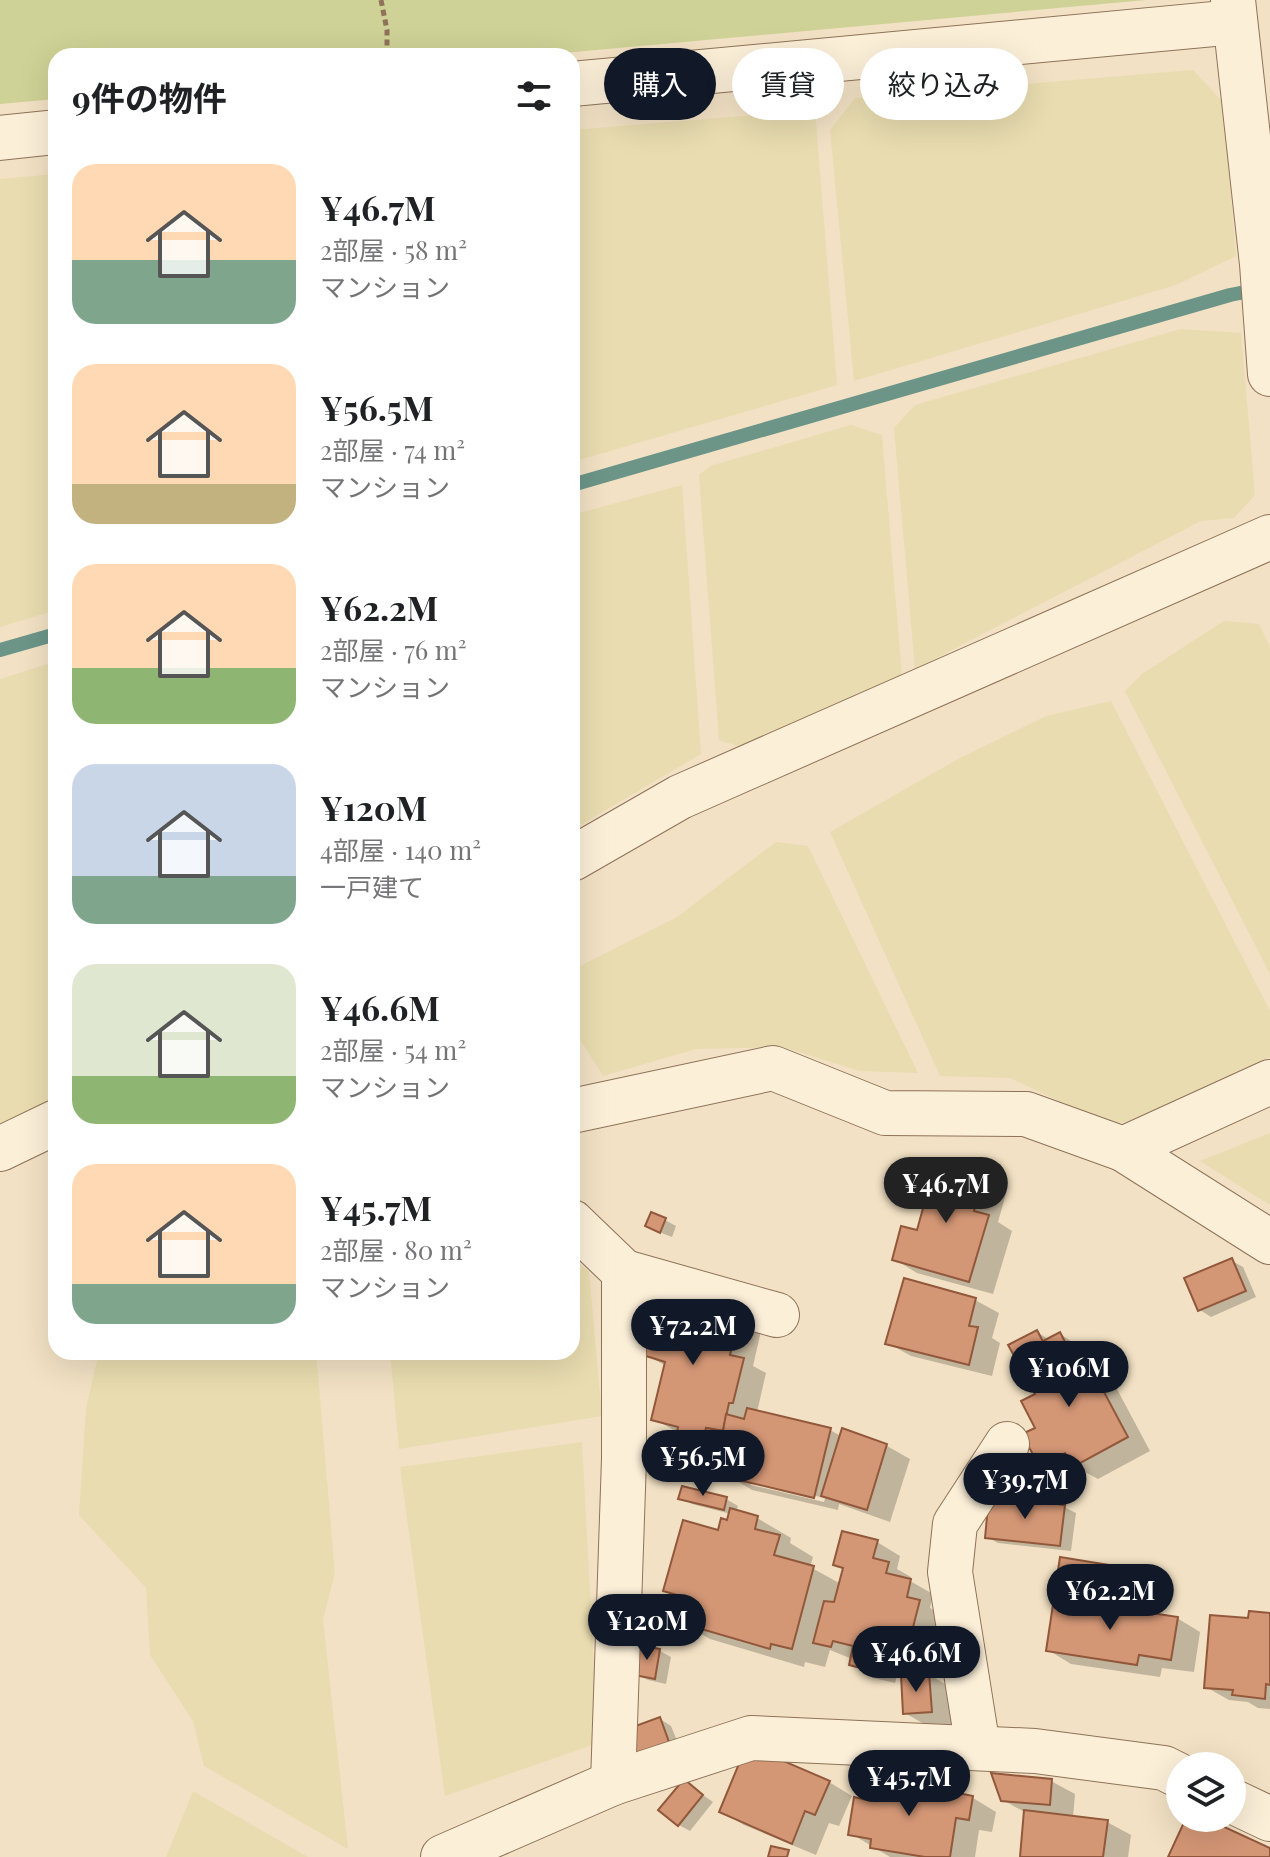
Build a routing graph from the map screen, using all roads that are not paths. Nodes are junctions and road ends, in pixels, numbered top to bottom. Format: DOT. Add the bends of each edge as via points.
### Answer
graph roads {
  1 [pos="1234,11"];
  2 [pos="580,83"];
  3 [pos="48,133"];
  4 [pos="0,138"];
  5 [pos="1270,374"];
  6 [pos="1270,537"];
  7 [pos="580,854"];
  8 [pos="1270,1082"];
  9 [pos="580,1109"];
  10 [pos="48,1126"];
  11 [pos="0,1149"];
  12 [pos="1123,1149"];
  13 [pos="580,1230"];
  14 [pos="1270,1242"];
  15 [pos="624,1272"];
  16 [pos="777,1315"];
  17 [pos="1007,1444"];
  18 [pos="978,1748"];
  19 [pos="1166,1769"];
  20 [pos="613,1783"];
  21 [pos="1246,1808"];
  22 [pos="1270,1819"];
  23 [pos="443,1857"];
  1 -- 2 [label="street"];
  1 -- 5 [label="street"];
  3 -- 4 [label="street"];
  6 -- 7 [label="street" via="680,797"];
  8 -- 12 [label="street"];
  9 -- 12 [label="street" via="773,1068 885,1113 1026,1114"];
  10 -- 11 [label="street"];
  12 -- 14 [label="street"];
  13 -- 15 [label="street"];
  15 -- 16 [label="street"];
  15 -- 20 [label="street" via="624,1459"];
  17 -- 18 [label="street" via="955,1524 950,1572"];
  18 -- 19 [label="street"];
  18 -- 20 [label="street" via="751,1738"];
  20 -- 23 [label="street"];
  21 -- 22 [label="street"];
}
